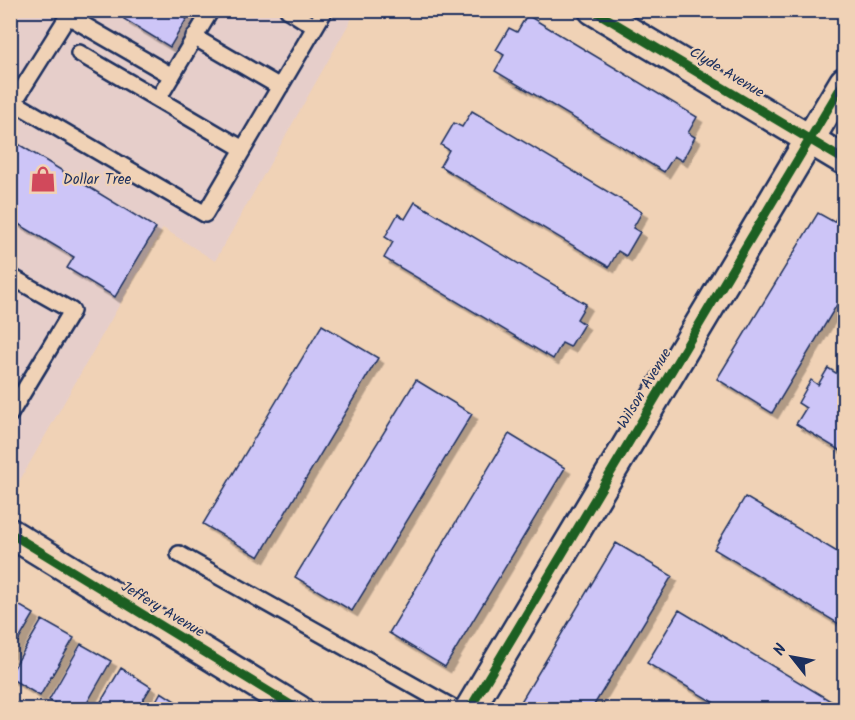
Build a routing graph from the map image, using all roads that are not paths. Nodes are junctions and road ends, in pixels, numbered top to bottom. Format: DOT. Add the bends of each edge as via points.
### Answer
graph roads {
  1 [pos="211,10"];
  2 [pos="288,10"];
  3 [pos="325,10"];
  4 [pos="593,10"];
  5 [pos="315,27"];
  6 [pos="194,37"];
  7 [pos="79,53"];
  8 [pos="172,76"];
  9 [pos="844,82"];
  10 [pos="280,87"];
  11 [pos="158,99"];
  12 [pos="12,101"];
  13 [pos="810,139"];
  14 [pos="243,149"];
  15 [pos="844,160"];
  16 [pos="10,276"];
  17 [pos="10,414"];
  18 [pos="10,533"];
  19 [pos="179,554"];
  20 [pos="299,710"];
  21 [pos="457,710"];
  22 [pos="469,710"];
  1 -- 6 [label="lane"];
  2 -- 5 [label="lane"];
  3 -- 5 [label="lane"];
  4 -- 13 [label="street, Clyde Avenue"];
  5 -- 10 [label="lane"];
  6 -- 8 [label="lane"];
  6 -- 10 [label="lane"];
  7 -- 11 [label="lane"];
  8 -- 11 [label="lane"];
  8 -- 12 [label="lane" via="68,16"];
  9 -- 13 [label="street, Wilson Avenue"];
  10 -- 14 [label="lane"];
  11 -- 14 [label="lane"];
  12 -- 14 [label="lane" via="205,214"];
  13 -- 15 [label="street, Clyde Avenue"];
  13 -- 22 [label="street, Wilson Avenue"];
  16 -- 17 [label="lane" via="72,311"];
  18 -- 20 [label="street, Jeffery Avenue"];
  19 -- 21 [label="lane"];
}
